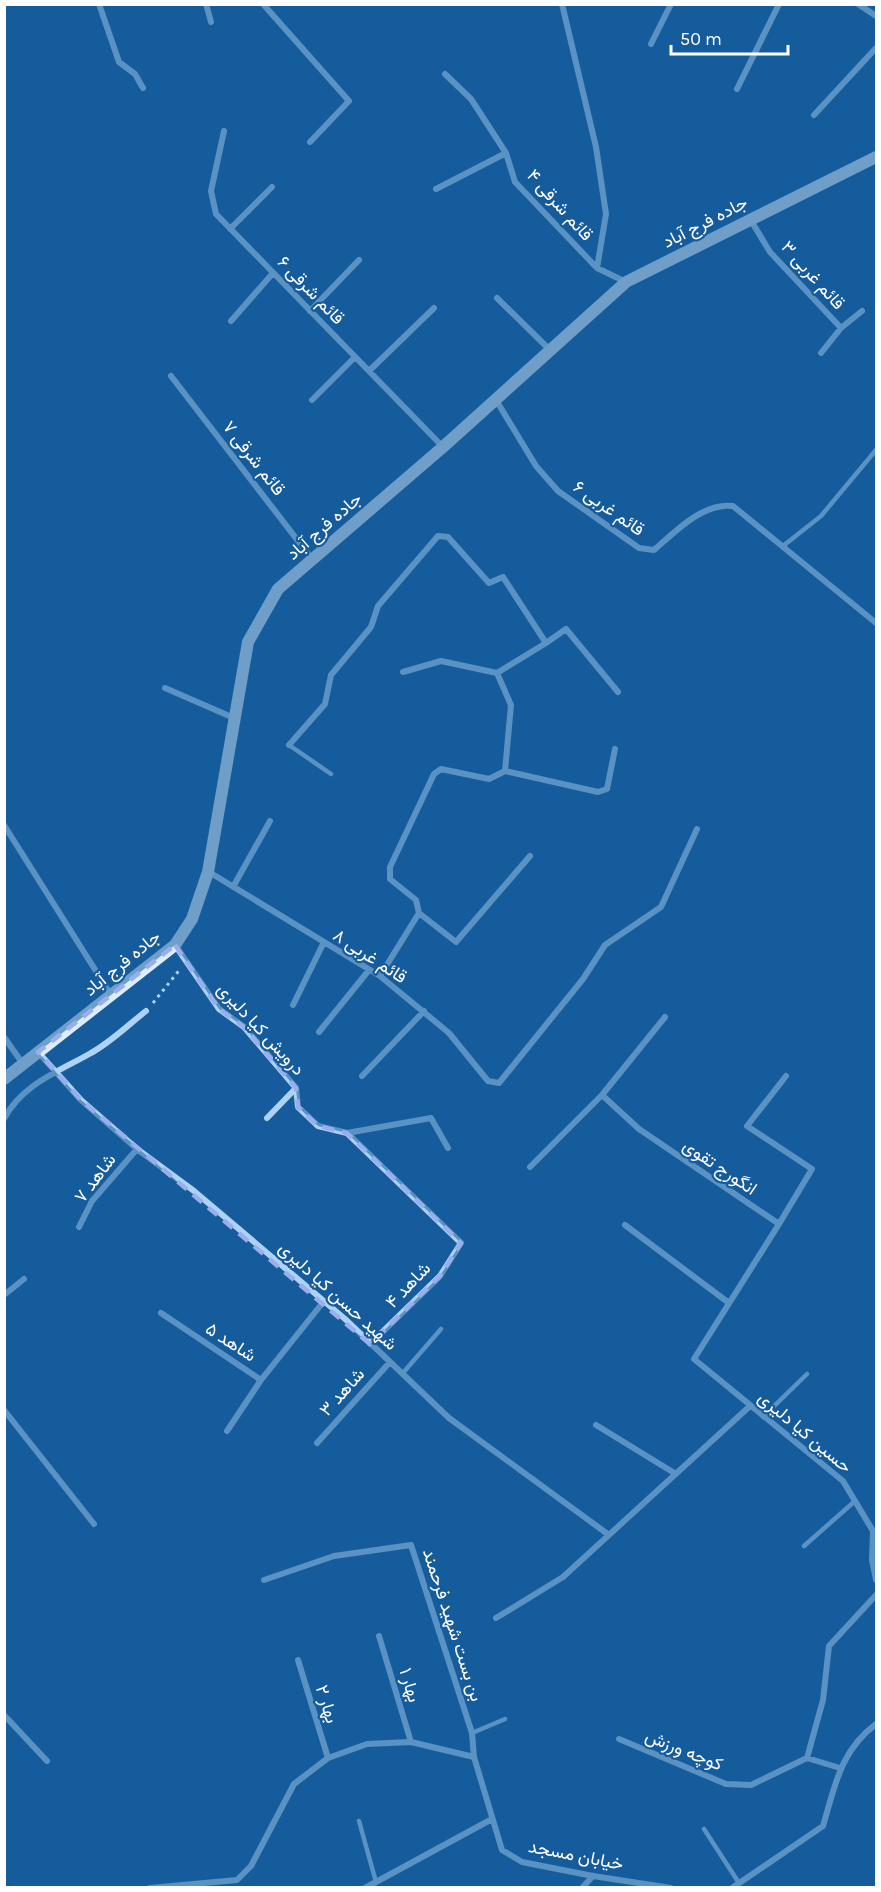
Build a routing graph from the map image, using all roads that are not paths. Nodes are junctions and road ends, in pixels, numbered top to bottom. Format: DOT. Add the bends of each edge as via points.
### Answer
graph roads {
  1 [pos="99,4"];
  2 [pos="206,4"];
  3 [pos="263,4"];
  4 [pos="562,4"];
  5 [pos="671,4"];
  6 [pos="779,4"];
  7 [pos="858,4"];
  8 [pos="876,15"];
  9 [pos="211,22"];
  10 [pos="651,44"];
  11 [pos="876,48"];
  12 [pos="445,74"];
  13 [pos="142,88"];
  14 [pos="737,89"];
  15 [pos="814,115"];
  16 [pos="224,131"];
  17 [pos="310,141"];
  18 [pos="506,153"];
  19 [pos="876,157"];
  20 [pos="272,187"];
  21 [pos="436,189"];
  22 [pos="750,219"];
  23 [pos="230,229"];
  24 [pos="359,260"];
  25 [pos="597,268"];
  26 [pos="273,273"];
  27 [pos="626,282"];
  28 [pos="497,298"];
  29 [pos="434,308"];
  30 [pos="310,311"];
  31 [pos="862,311"];
  32 [pos="231,321"];
  33 [pos="841,328"];
  34 [pos="550,351"];
  35 [pos="821,353"];
  36 [pos="355,357"];
  37 [pos="369,371"];
  38 [pos="171,376"];
  39 [pos="312,400"];
  40 [pos="496,400"];
  41 [pos="443,447"];
  42 [pos="876,450"];
  43 [pos="783,546"];
  44 [pos="313,559"];
  45 [pos="876,623"];
  46 [pos="546,643"];
  47 [pos="403,672"];
  48 [pos="497,673"];
  49 [pos="165,688"];
  50 [pos="618,692"];
  51 [pos="235,718"];
  52 [pos="289,745"];
  53 [pos="615,749"];
  54 [pos="505,771"];
  55 [pos="331,774"];
  56 [pos="270,821"];
  57 [pos="4,825"];
  58 [pos="698,829"];
  59 [pos="530,856"];
  60 [pos="208,872"];
  61 [pos="233,887"];
  62 [pos="419,913"];
  63 [pos="323,944"];
  64 [pos="175,945"];
  65 [pos="369,970"];
  66 [pos="380,976"];
  67 [pos="111,995"];
  68 [pos="293,1005"];
  69 [pos="146,1011"];
  70 [pos="424,1011"];
  71 [pos="665,1017"];
  72 [pos="319,1032"];
  73 [pos="4,1038"];
  74 [pos="38,1052"];
  75 [pos="23,1064"];
  76 [pos="56,1070"];
  77 [pos="362,1076"];
  78 [pos="786,1076"];
  79 [pos="4,1079"];
  80 [pos="296,1088"];
  81 [pos="602,1095"];
  82 [pos="267,1118"];
  83 [pos="4,1119"];
  84 [pos="347,1133"];
  85 [pos="448,1148"];
  86 [pos="137,1149"];
  87 [pos="530,1167"];
  88 [pos="778,1224"];
  89 [pos="625,1226"];
  90 [pos="79,1227"];
  91 [pos="24,1279"];
  92 [pos="4,1295"];
  93 [pos="324,1301"];
  94 [pos="729,1303"];
  95 [pos="161,1314"];
  96 [pos="441,1329"];
  97 [pos="370,1344"];
  98 [pos="390,1362"];
  99 [pos="402,1374"];
  100 [pos="807,1374"];
  101 [pos="261,1380"];
  102 [pos="750,1406"];
  103 [pos="4,1410"];
  104 [pos="763,1417"];
  105 [pos="596,1425"];
  106 [pos="227,1431"];
  107 [pos="316,1443"];
  108 [pos="676,1474"];
  109 [pos="855,1501"];
  110 [pos="94,1524"];
  111 [pos="875,1530"];
  112 [pos="609,1535"];
  113 [pos="804,1546"];
  114 [pos="264,1580"];
  115 [pos="876,1580"];
  116 [pos="876,1595"];
  117 [pos="496,1618"];
  118 [pos="379,1636"];
  119 [pos="298,1660"];
  120 [pos="4,1715"];
  121 [pos="505,1719"];
  122 [pos="876,1724"];
  123 [pos="472,1733"];
  124 [pos="619,1739"];
  125 [pos="411,1742"];
  126 [pos="474,1757"];
  127 [pos="328,1758"];
  128 [pos="807,1758"];
  129 [pos="47,1761"];
  130 [pos="840,1768"];
  131 [pos="492,1819"];
  132 [pos="359,1821"];
  133 [pos="704,1829"];
  134 [pos="593,1876"];
  135 [pos="376,1882"];
  136 [pos="740,1883"];
  137 [pos="150,1887"];
  138 [pos="365,1887"];
  139 [pos="582,1887"];
  140 [pos="670,1887"];
  141 [pos="732,1887"];
  1 -- 13 [label="street" via="119,62 135,74"];
  2 -- 9 [label="street"];
  3 -- 17 [label="street" via="349,101"];
  4 -- 25 [label="street" via="596,147 606,214"];
  5 -- 10 [label="street"];
  6 -- 14 [label="street"];
  7 -- 8 [label="street"];
  11 -- 15 [label="street"];
  12 -- 18 [label="street, قائم شرقی ۴" via="471,99"];
  16 -- 23 [label="street, قائم شرقی ۶" via="211,191 216,214"];
  18 -- 21 [label="street"];
  18 -- 25 [label="street, قائم شرقی ۴" via="515,182"];
  19 -- 22 [label="street, جاده فرج آباد"];
  20 -- 23 [label="street"];
  22 -- 27 [label="street, جاده فرج آباد"];
  22 -- 33 [label="street, قائم غربی ۳" via="770,252"];
  23 -- 26 [label="street, قائم شرقی ۶"];
  24 -- 30 [label="street"];
  25 -- 27 [label="street, قائم شرقی ۴"];
  26 -- 30 [label="street, قائم شرقی ۶"];
  26 -- 32 [label="street"];
  27 -- 34 [label="street, جاده فرج آباد"];
  28 -- 34 [label="street"];
  29 -- 37 [label="street"];
  30 -- 36 [label="street, قائم شرقی ۶"];
  31 -- 33 [label="street, قائم غربی ۳"];
  33 -- 35 [label="street"];
  34 -- 40 [label="street, جاده فرج آباد"];
  36 -- 37 [label="street, قائم شرقی ۶"];
  36 -- 39 [label="street"];
  37 -- 41 [label="street, قائم شرقی ۶"];
  38 -- 44 [label="street, قائم شرقی ۷"];
  40 -- 41 [label="street, جاده فرج آباد"];
  40 -- 43 [label="street, قائم غربی ۶" via="536,466 558,491 639,549 654,550 682,525 722,505 733,506"];
  41 -- 44 [label="street, جاده فرج آباد"];
  42 -- 43 [label="lane" via="821,516"];
  43 -- 45 [label="street, قائم غربی ۶"];
  44 -- 51 [label="street, جاده فرج آباد" via="278,589 248,642"];
  46 -- 48 [label="street"];
  46 -- 50 [label="street" via="566,629"];
  46 -- 52 [label="street" via="503,578 489,583 448,537 438,536 378,606 371,627 332,675 325,704"];
  47 -- 48 [label="street" via="441,662"];
  48 -- 54 [label="street" via="511,705"];
  49 -- 51 [label="street"];
  51 -- 60 [label="street, جاده فرج آباد"];
  52 -- 55 [label="lane"];
  53 -- 54 [label="street" via="608,789 598,792"];
  54 -- 62 [label="street" via="489,779 441,769 434,774 390,867 390,879 416,900"];
  56 -- 61 [label="street"];
  57 -- 67 [label="street"];
  58 -- 70 [label="street, قائم غربی ۸" via="661,907 605,945 584,980 499,1083 488,1081 449,1033"];
  59 -- 62 [label="street" via="456,942"];
  60 -- 61 [label="street, قائم غربی ۸"];
  60 -- 64 [label="street, جاده فرج آباد" via="192,919"];
  61 -- 63 [label="street, قائم غربی ۸"];
  62 -- 66 [label="street"];
  63 -- 65 [label="street, قائم غربی ۸"];
  63 -- 68 [label="street"];
  64 -- 67 [label="street, جاده فرج آباد"];
  64 -- 80 [label="street, درویش کیا دلیری" via="219,1009 244,1027"];
  65 -- 66 [label="street, قائم غربی ۸"];
  65 -- 72 [label="street"];
  66 -- 70 [label="street, قائم غربی ۸"];
  67 -- 74 [label="street, جاده فرج آباد"];
  69 -- 76 [label="street" via="92,1052"];
  70 -- 77 [label="street"];
  71 -- 81 [label="street"];
  73 -- 75 [label="street"];
  74 -- 75 [label="street, جاده فرج آباد"];
  74 -- 76 [label="street, شهید حسن کیا دلیری"];
  75 -- 79 [label="street, جاده فرج آباد"];
  76 -- 83 [label="street" via="30,1089"];
  76 -- 86 [label="street, شهید حسن کیا دلیری" via="81,1100"];
  78 -- 88 [label="street" via="747,1126 812,1169"];
  80 -- 82 [label="street"];
  80 -- 84 [label="street, درویش کیا دلیری" via="298,1107 318,1126"];
  81 -- 87 [label="street"];
  81 -- 88 [label="street, انگورج تقوی" via="639,1130"];
  84 -- 85 [label="street" via="431,1118"];
  84 -- 97 [label="street, شاهد ۴" via="461,1243 440,1276"];
  86 -- 90 [label="street, شاهد ۷" via="93,1201"];
  86 -- 93 [label="street, شهید حسن کیا دلیری" via="195,1191"];
  88 -- 94 [label="street"];
  89 -- 94 [label="street"];
  91 -- 92 [label="street"];
  93 -- 97 [label="street, شهید حسن کیا دلیری"];
  93 -- 101 [label="street, شاهد ۵"];
  94 -- 102 [label="street, حسین کیا دلیری" via="694,1359"];
  95 -- 101 [label="street, شاهد ۵"];
  96 -- 99 [label="lane"];
  97 -- 98 [label="street, شهید حسن کیا دلیری"];
  98 -- 99 [label="street, شهید حسن کیا دلیری"];
  98 -- 107 [label="street, شاهد ۳"];
  99 -- 112 [label="street, شهید حسن کیا دلیری" via="449,1418"];
  100 -- 104 [label="lane"];
  101 -- 106 [label="street"];
  102 -- 104 [label="street, حسین کیا دلیری"];
  102 -- 108 [label="street"];
  103 -- 110 [label="street"];
  104 -- 109 [label="street, حسین کیا دلیری" via="843,1481"];
  105 -- 108 [label="street"];
  108 -- 112 [label="street"];
  109 -- 111 [label="street, حسین کیا دلیری"];
  109 -- 113 [label="lane"];
  111 -- 115 [label="street, حسین کیا دلیری" via="872,1560"];
  112 -- 117 [label="street" via="563,1577"];
  114 -- 123 [label="street, بن بست شهید فرحمند" via="334,1556 411,1545"];
  116 -- 128 [label="street" via="829,1646 823,1700"];
  118 -- 125 [label="street, بهار ۱"];
  119 -- 127 [label="street, بهار ۲"];
  120 -- 129 [label="street"];
  121 -- 123 [label="lane"];
  122 -- 130 [label="street" via="863,1734"];
  123 -- 126 [label="street, بن بست شهید فرحمند"];
  124 -- 128 [label="street, کوچه ورزش" via="726,1784 751,1785"];
  125 -- 126 [label="street"];
  125 -- 127 [label="street" via="366,1744"];
  126 -- 131 [label="street, خیابان مسجد"];
  127 -- 137 [label="street" via="294,1784 251,1866 237,1881"];
  128 -- 130 [label="street"];
  130 -- 136 [label="street" via="823,1826"];
  131 -- 134 [label="street, خیابان مسجد" via="502,1850 522,1862"];
  131 -- 135 [label="street"];
  132 -- 135 [label="lane"];
  133 -- 136 [label="lane"];
  134 -- 139 [label="street"];
  134 -- 140 [label="street, خیابان مسجد"];
  135 -- 138 [label="street"];
  136 -- 141 [label="street"];
}
